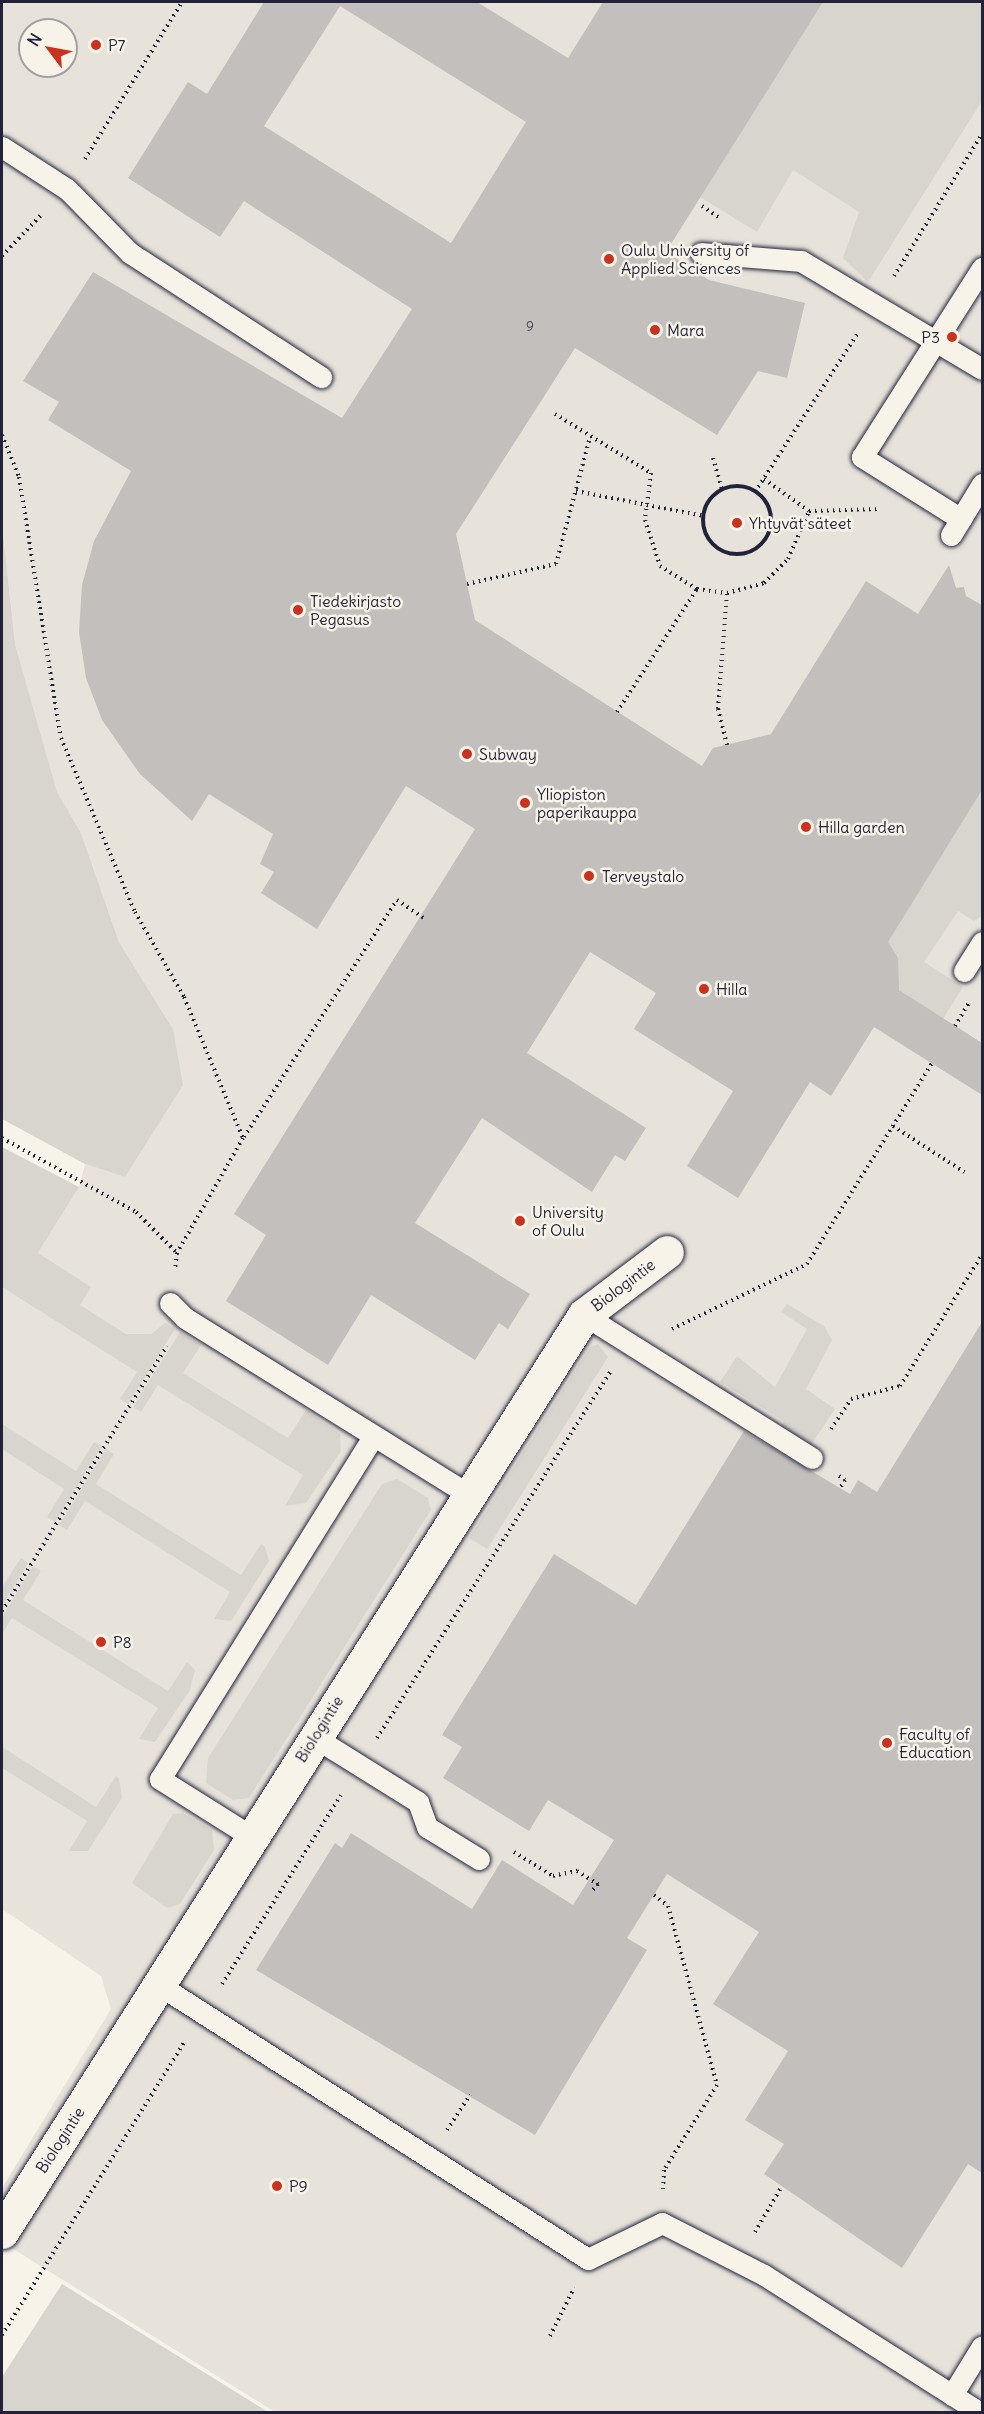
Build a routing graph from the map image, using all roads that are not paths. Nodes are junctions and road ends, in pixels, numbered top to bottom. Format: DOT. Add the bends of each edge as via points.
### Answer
graph roads {
  1 [pos="2,147"];
  2 [pos="701,253"];
  3 [pos="982,268"];
  4 [pos="937,340"];
  5 [pos="982,369"];
  6 [pos="321,377"];
  7 [pos="982,484"];
  8 [pos="982,942"];
  9 [pos="964,970"];
  10 [pos="667,1252"];
  11 [pos="170,1303"];
  12 [pos="584,1315"];
  13 [pos="374,1437"];
  14 [pos="812,1458"];
  15 [pos="469,1495"];
  16 [pos="314,1737"];
  17 [pos="252,1837"];
  18 [pos="479,1859"];
  19 [pos="159,1985"];
  20 [pos="2,2232"];
  21 [pos="982,2346"];
  22 [pos="952,2395"];
  23 [pos="980,2412"];
  1 -- 6 [label="lane" via="67,189 130,253"];
  2 -- 4 [label="lane" via="801,261"];
  3 -- 4 [label="lane"];
  4 -- 5 [label="lane"];
  4 -- 7 [label="lane" via="862,457 956,527"];
  8 -- 9 [label="lane"];
  10 -- 12 [label="street, Biologintie"];
  11 -- 13 [label="lane" via="185,1318"];
  12 -- 14 [label="lane"];
  12 -- 15 [label="street, Biologintie"];
  13 -- 15 [label="lane"];
  13 -- 17 [label="lane" via="160,1779"];
  15 -- 16 [label="street, Biologintie"];
  16 -- 17 [label="street, Biologintie"];
  16 -- 18 [label="lane" via="418,1802 427,1827"];
  17 -- 19 [label="street, Biologintie"];
  19 -- 20 [label="street, Biologintie"];
  19 -- 22 [label="lane" via="588,2259 662,2223 738,2261"];
  21 -- 22 [label="lane"];
  22 -- 23 [label="lane"];
}
